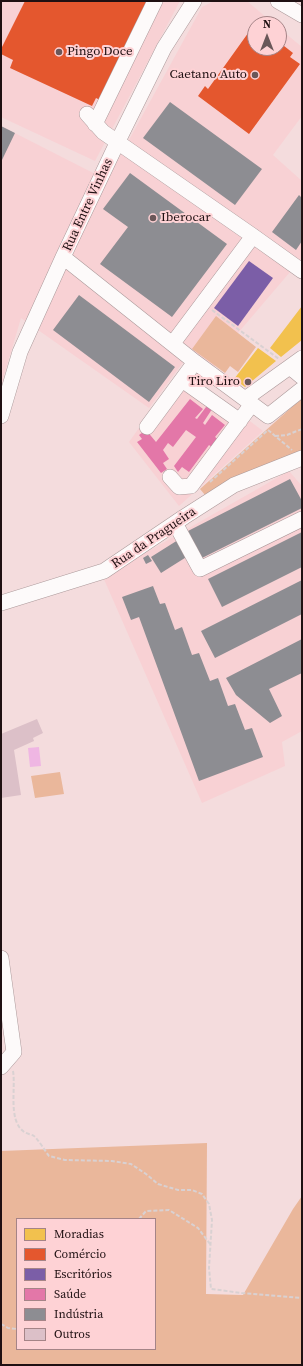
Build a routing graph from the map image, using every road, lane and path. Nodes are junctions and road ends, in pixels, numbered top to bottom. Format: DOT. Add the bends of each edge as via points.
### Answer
graph roads {
  1 [pos="155,1"];
  2 [pos="194,1"];
  3 [pos="278,1"];
  4 [pos="302,15"];
  5 [pos="118,141"];
  6 [pos="253,236"];
  7 [pos="63,257"];
  8 [pos="302,271"];
  9 [pos="203,303"];
  10 [pos="173,343"];
  11 [pos="302,358"];
  12 [pos="195,362"];
  13 [pos="290,367"];
  14 [pos="302,377"];
  15 [pos="182,380"];
  16 [pos="302,388"];
  17 [pos="249,401"];
  18 [pos="1,416"];
  19 [pos="240,421"];
  20 [pos="268,423"];
  21 [pos="147,427"];
  22 [pos="302,429"];
  23 [pos="275,436"];
  24 [pos="302,458"];
  25 [pos="170,477"];
  26 [pos="205,486"];
  27 [pos="302,519"];
  28 [pos="175,523"];
  29 [pos="1,603"];
  30 [pos="1,958"];
  31 [pos="5,1063"];
  32 [pos="140,1218"];
  33 [pos="211,1245"];
  34 [pos="302,1298"];
  35 [pos="1,1324"];
  36 [pos="16,1329"];
  1 -- 5 [label="street" via="91,119 103,132"];
  2 -- 5 [label="street, Rua Entre Vinhas" via="164,48"];
  3 -- 4 [label="street"];
  5 -- 6 [label="street"];
  5 -- 7 [label="street, Rua Entre Vinhas"];
  6 -- 8 [label="street"];
  6 -- 9 [label="street"];
  7 -- 10 [label="street"];
  7 -- 18 [label="street, Rua Entre Vinhas" via="20,352"];
  9 -- 10 [label="street"];
  9 -- 13 [label="path"];
  10 -- 12 [label="street"];
  11 -- 13 [label="street"];
  12 -- 15 [label="street"];
  12 -- 17 [label="street"];
  13 -- 14 [label="street"];
  13 -- 17 [label="street"];
  15 -- 19 [label="street"];
  15 -- 21 [label="street"];
  16 -- 20 [label="street"];
  17 -- 19 [label="street"];
  17 -- 20 [label="street"];
  19 -- 25 [label="street" via="191,486 179,487"];
  20 -- 23 [label="path"];
  20 -- 26 [label="path"];
  22 -- 23 [label="path" via="287,435"];
  23 -- 24 [label="path"];
  24 -- 28 [label="street, Rua da Pragueira" via="234,485"];
  27 -- 28 [label="street" via="200,569"];
  28 -- 29 [label="street, Rua da Pragueira" via="104,571"];
  30 -- 31 [label="street" via="14,1052"];
  31 -- 33 [label="path" via="13,1073 13,1104 17,1122 23,1132 36,1136 49,1156 65,1160 131,1164 158,1184 202,1194 209,1204 212,1220"];
  32 -- 33 [label="path" via="146,1211 169,1210 198,1228"];
  33 -- 34 [label="path" via="211,1289"];
  35 -- 36 [label="path"];
}
